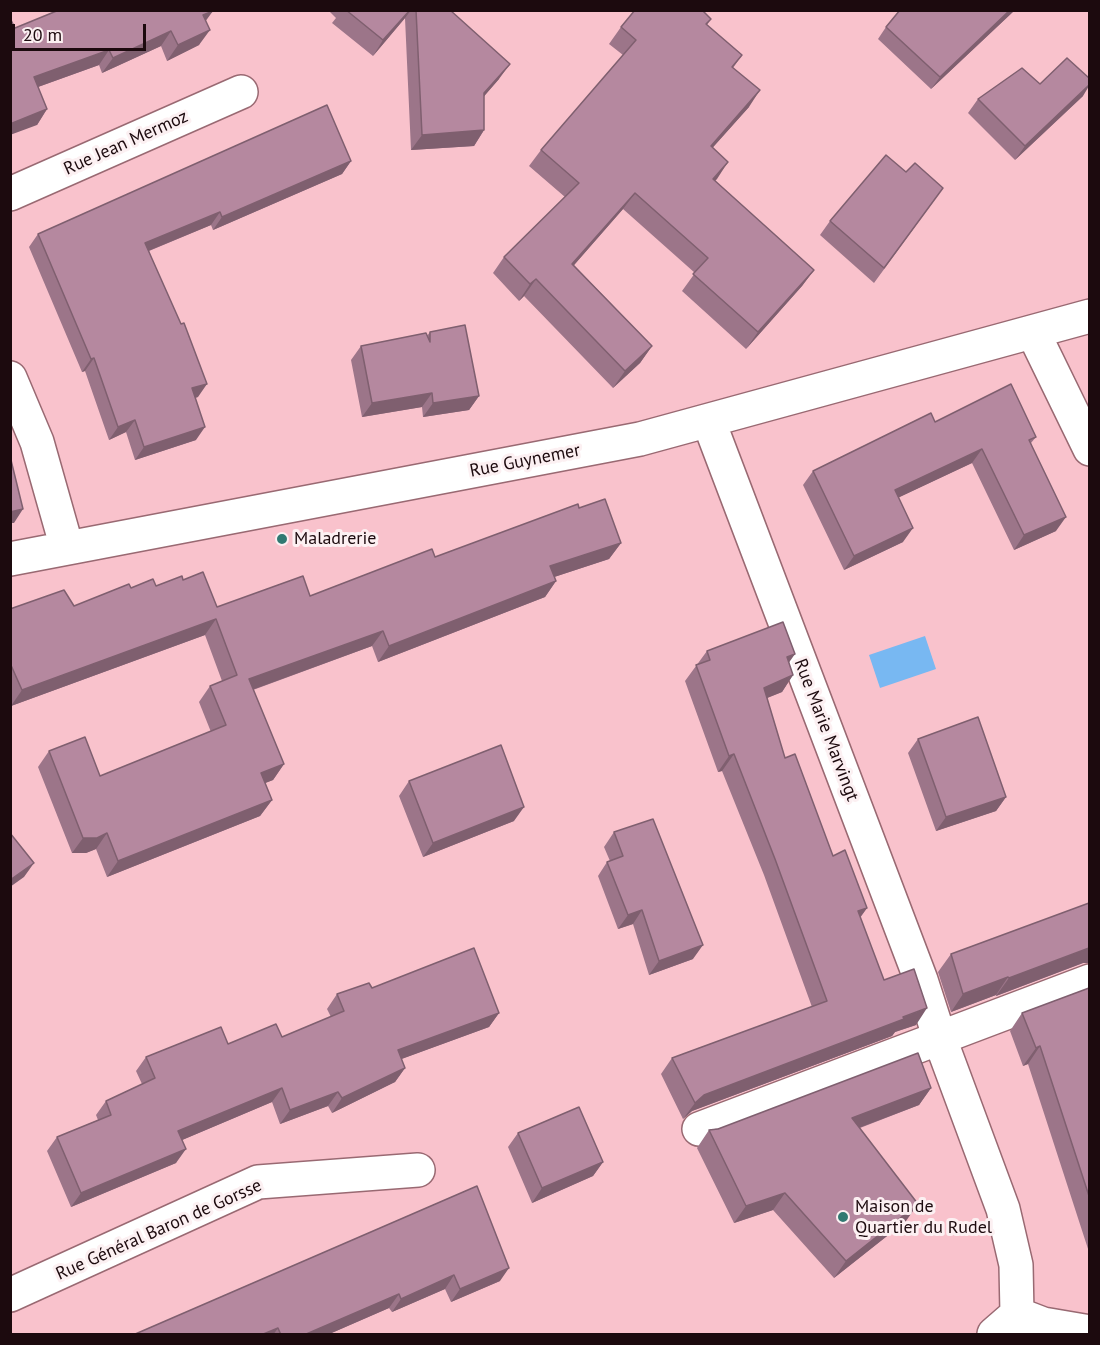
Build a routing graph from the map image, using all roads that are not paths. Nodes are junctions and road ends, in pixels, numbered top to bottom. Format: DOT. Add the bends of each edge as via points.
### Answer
graph roads {
  1 [pos="241,92"];
  2 [pos="10,194"];
  3 [pos="1089,316"];
  4 [pos="1033,332"];
  5 [pos="10,378"];
  6 [pos="709,422"];
  7 [pos="1089,450"];
  8 [pos="67,548"];
  9 [pos="10,559"];
  10 [pos="1089,981"];
  11 [pos="940,1039"];
  12 [pos="699,1129"];
  13 [pos="418,1170"];
  14 [pos="10,1295"];
  15 [pos="1005,1324"];
  16 [pos="1089,1332"];
  1 -- 2 [label="street, Rue Jean Mermoz"];
  3 -- 4 [label="street, Rue Guynemer"];
  4 -- 6 [label="street, Rue Guynemer"];
  4 -- 7 [label="street"];
  5 -- 8 [label="street" via="37,442"];
  6 -- 8 [label="street, Rue Guynemer" via="640,439"];
  6 -- 11 [label="street, Rue Marie Marvingt"];
  8 -- 9 [label="street, Rue Guynemer"];
  10 -- 11 [label="street"];
  11 -- 12 [label="street"];
  11 -- 15 [label="street, Rue Marie Marvingt" via="1003,1209 1016,1265"];
  13 -- 14 [label="street, Rue Général Baron de Gorsse" via="258,1182"];
  15 -- 16 [label="street, Rue Marie Marvingt" via="1043,1324"];
}
